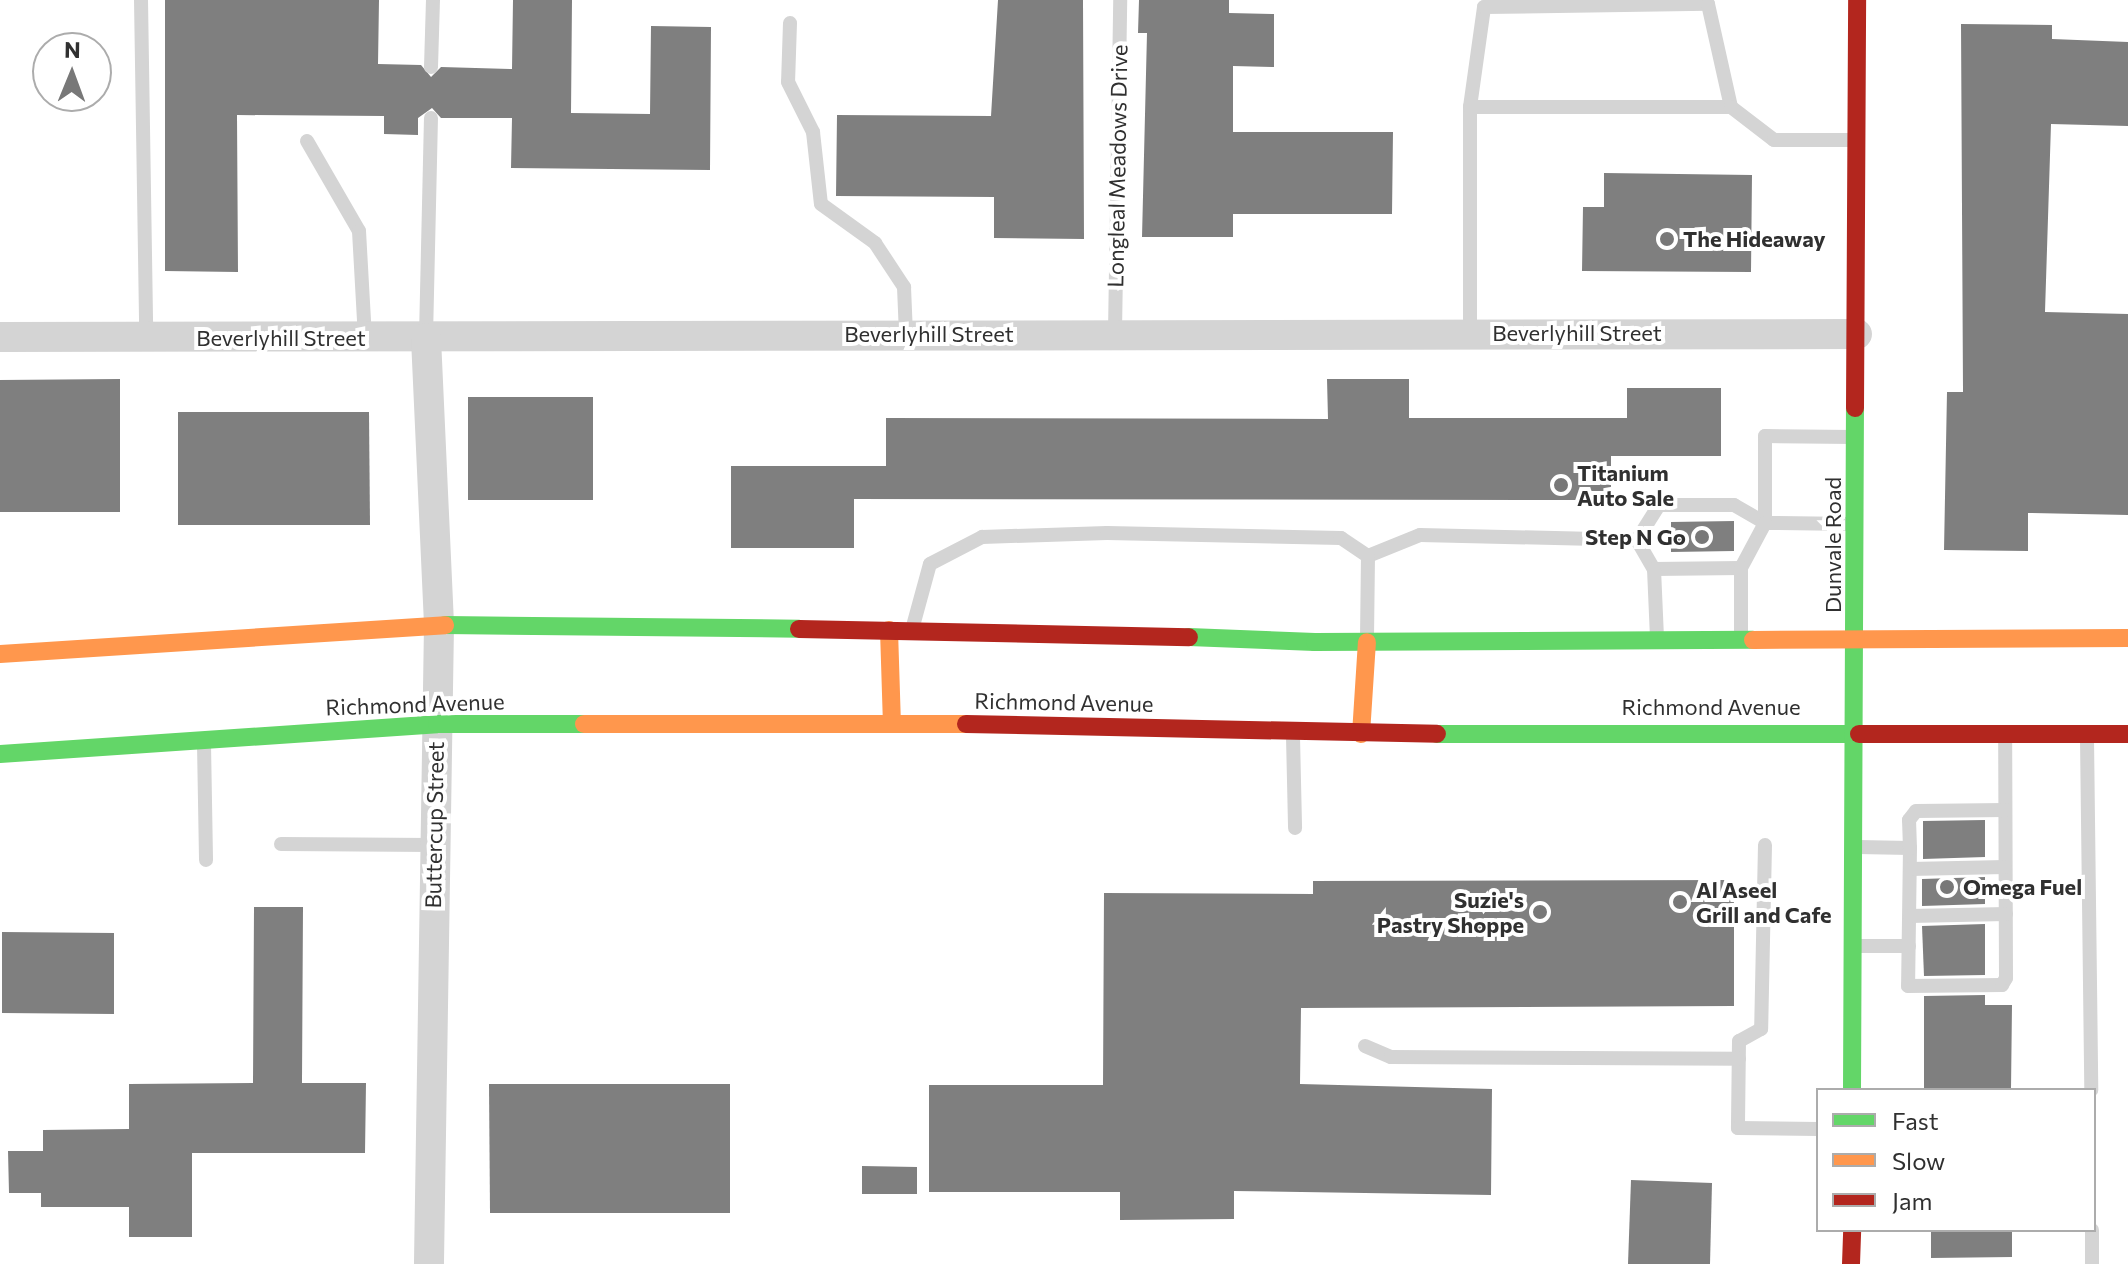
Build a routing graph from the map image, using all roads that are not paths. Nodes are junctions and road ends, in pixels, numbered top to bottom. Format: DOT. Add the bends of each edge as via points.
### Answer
graph roads {
  1 [pos="141,0"];
  2 [pos="433,0"];
  3 [pos="1120,0"];
  4 [pos="1857,0"];
  5 [pos="790,23"];
  6 [pos="431,67"];
  7 [pos="1470,107"];
  8 [pos="1731,107"];
  9 [pos="431,118"];
  10 [pos="1857,140"];
  11 [pos="307,141"];
  12 [pos="1115,333"];
  13 [pos="1470,333"];
  14 [pos="906,334"];
  15 [pos="1857,334"];
  16 [pos="0,337"];
  17 [pos="146,337"];
  18 [pos="365,338"];
  19 [pos="426,338"];
  20 [pos="1857,437"];
  21 [pos="1765,523"];
  22 [pos="1857,524"];
  23 [pos="1637,540"];
  24 [pos="1368,556"];
  25 [pos="1741,568"];
  26 [pos="1654,569"];
  27 [pos="439,625"];
  28 [pos="889,630"];
  29 [pos="912,631"];
  30 [pos="1857,637"];
  31 [pos="1741,638"];
  32 [pos="2128,638"];
  33 [pos="1657,639"];
  34 [pos="1367,642"];
  35 [pos="0,654"];
  36 [pos="437,724"];
  37 [pos="892,724"];
  38 [pos="1854,730"];
  39 [pos="2005,732"];
  40 [pos="1293,733"];
  41 [pos="2087,733"];
  42 [pos="1361,734"];
  43 [pos="2128,734"];
  44 [pos="204,740"];
  45 [pos="0,754"];
  46 [pos="2005,810"];
  47 [pos="1295,828"];
  48 [pos="281,844"];
  49 [pos="433,845"];
  50 [pos="1765,845"];
  51 [pos="1853,847"];
  52 [pos="1910,848"];
  53 [pos="206,860"];
  54 [pos="2005,867"];
  55 [pos="1910,869"];
  56 [pos="2006,914"];
  57 [pos="1910,916"];
  58 [pos="1853,946"];
  59 [pos="1909,946"];
  60 [pos="1365,1046"];
  61 [pos="1739,1059"];
  62 [pos="1852,1088"];
  63 [pos="2091,1088"];
  64 [pos="1816,1129"];
  65 [pos="1852,1232"];
  66 [pos="2092,1232"];
  67 [pos="429,1264"];
  68 [pos="1851,1264"];
  69 [pos="2092,1264"];
  1 -- 17 [label="lane"];
  2 -- 6 [label="lane"];
  3 -- 12 [label="lane, Longleal Meadows Drive"];
  4 -- 10 [label="main road, Dunvale Road"];
  5 -- 14 [label="lane" via="788,82 813,132 821,204 875,243 904,287"];
  7 -- 8 [label="lane"];
  7 -- 8 [label="lane" via="1484,7 1708,4"];
  7 -- 13 [label="lane"];
  8 -- 10 [label="lane" via="1774,140"];
  9 -- 19 [label="lane"];
  10 -- 15 [label="main road, Dunvale Road"];
  11 -- 18 [label="lane" via="359,231"];
  12 -- 13 [label="street, Beverlyhill Street"];
  12 -- 14 [label="street, Beverlyhill Street"];
  13 -- 15 [label="street, Beverlyhill Street"];
  14 -- 19 [label="street, Beverlyhill Street"];
  15 -- 20 [label="main road, Dunvale Road"];
  16 -- 17 [label="street, Beverlyhill Street"];
  17 -- 18 [label="street, Beverlyhill Street"];
  18 -- 19 [label="street, Beverlyhill Street"];
  19 -- 27 [label="street, Buttercup Street"];
  20 -- 21 [label="lane" via="1765,436"];
  20 -- 22 [label="main road, Dunvale Road"];
  21 -- 22 [label="lane"];
  21 -- 23 [label="lane" via="1734,505 1659,505"];
  21 -- 25 [label="lane"];
  22 -- 30 [label="main road, Dunvale Road"];
  23 -- 24 [label="lane" via="1420,535"];
  23 -- 26 [label="lane"];
  24 -- 29 [label="lane" via="1341,538 1107,533 982,537 930,564"];
  24 -- 34 [label="lane"];
  25 -- 26 [label="lane"];
  25 -- 31 [label="lane"];
  26 -- 33 [label="lane"];
  27 -- 28 [label="main road"];
  27 -- 35 [label="main road"];
  27 -- 36 [label="street, Buttercup Street"];
  28 -- 29 [label="main road"];
  28 -- 37 [label="main road"];
  29 -- 34 [label="main road"];
  30 -- 31 [label="main road"];
  30 -- 32 [label="main road"];
  30 -- 38 [label="main road, Dunvale Road"];
  31 -- 33 [label="main road"];
  33 -- 34 [label="main road"];
  34 -- 42 [label="main road"];
  36 -- 37 [label="main road, Richmond Avenue"];
  36 -- 44 [label="main road, Richmond Avenue"];
  36 -- 49 [label="street, Buttercup Street"];
  37 -- 40 [label="main road, Richmond Avenue"];
  38 -- 39 [label="main road, Richmond Avenue"];
  38 -- 42 [label="main road, Richmond Avenue"];
  38 -- 51 [label="main road, Dunvale Road"];
  39 -- 41 [label="main road, Richmond Avenue"];
  39 -- 46 [label="lane"];
  40 -- 42 [label="main road, Richmond Avenue"];
  40 -- 47 [label="lane"];
  41 -- 43 [label="main road, Richmond Avenue"];
  41 -- 63 [label="lane"];
  44 -- 45 [label="main road, Richmond Avenue"];
  44 -- 53 [label="lane"];
  46 -- 52 [label="lane" via="1916,811 1909,820"];
  46 -- 54 [label="lane"];
  48 -- 49 [label="lane"];
  49 -- 67 [label="street, Buttercup Street"];
  50 -- 61 [label="lane" via="1761,1029 1739,1041"];
  51 -- 52 [label="lane"];
  51 -- 58 [label="main road, Dunvale Road"];
  52 -- 55 [label="lane"];
  54 -- 55 [label="lane"];
  54 -- 56 [label="lane"];
  55 -- 57 [label="lane"];
  56 -- 57 [label="lane"];
  56 -- 59 [label="lane" via="2002,985 1911,988"];
  57 -- 59 [label="lane"];
  58 -- 59 [label="lane"];
  58 -- 62 [label="main road, Dunvale Road"];
  60 -- 61 [label="lane" via="1391,1057"];
  61 -- 64 [label="lane" via="1738,1128"];
  65 -- 68 [label="main road"];
  66 -- 69 [label="lane"];
}
